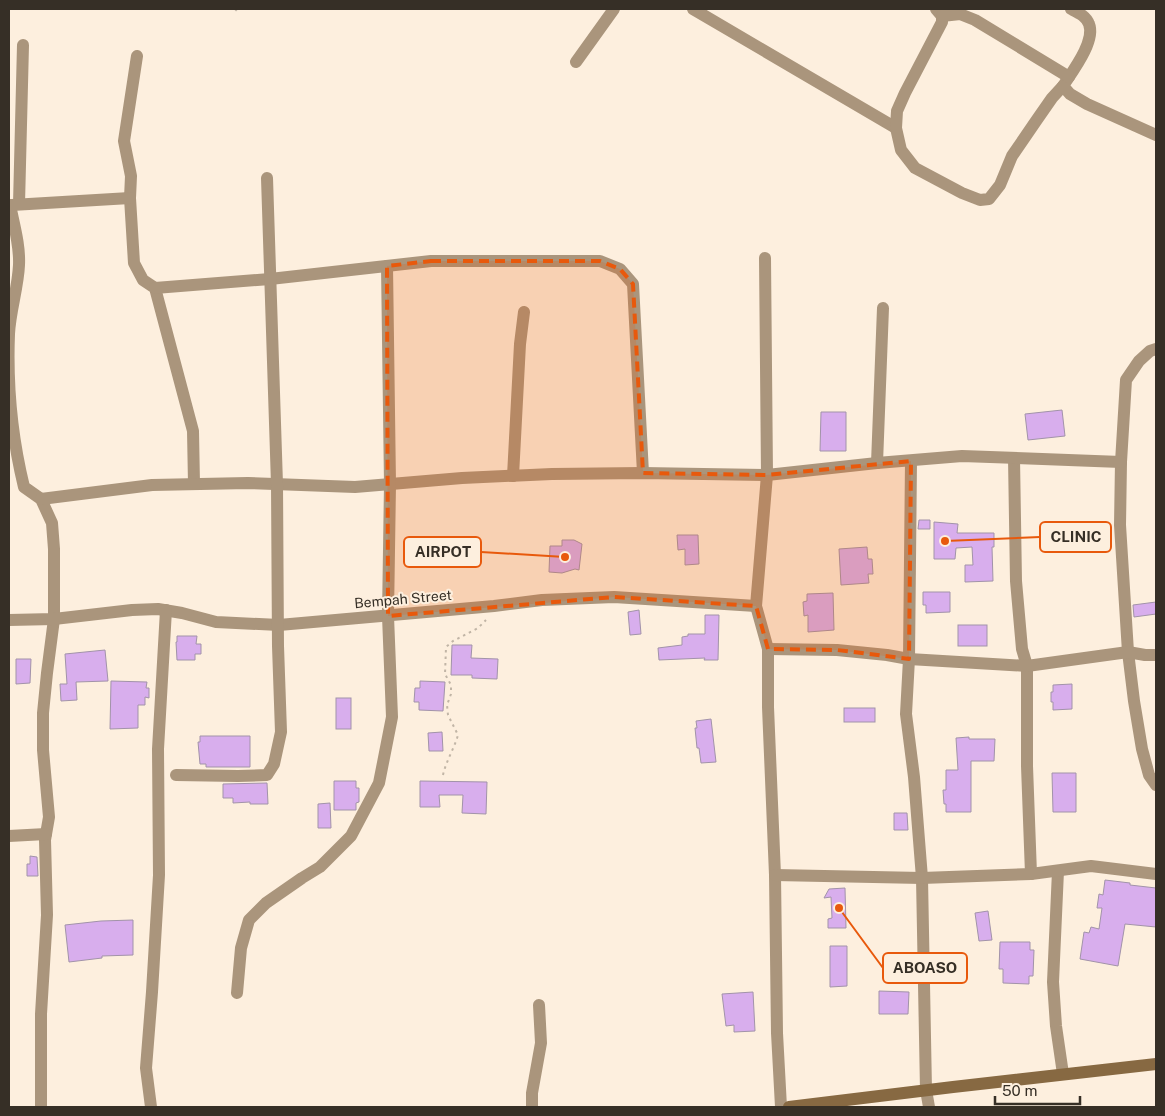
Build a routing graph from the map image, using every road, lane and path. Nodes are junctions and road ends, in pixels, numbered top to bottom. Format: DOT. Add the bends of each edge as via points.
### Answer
graph roads {
  1 [pos="235,9"];
  2 [pos="614,9"];
  3 [pos="693,9"];
  4 [pos="1072,9"];
  5 [pos="939,12"];
  6 [pos="1086,12"];
  7 [pos="239,13"];
  8 [pos="23,44"];
  9 [pos="137,56"];
  10 [pos="576,62"];
  11 [pos="1066,82"];
  12 [pos="896,128"];
  13 [pos="1156,135"];
  14 [pos="267,178"];
  15 [pos="130,198"];
  16 [pos="13,204"];
  17 [pos="765,258"];
  18 [pos="387,266"];
  19 [pos="270,279"];
  20 [pos="155,288"];
  21 [pos="883,308"];
  22 [pos="524,312"];
  23 [pos="9,332"];
  24 [pos="1156,349"];
  25 [pos="10,417"];
  26 [pos="1014,458"];
  27 [pos="911,460"];
  28 [pos="1121,462"];
  29 [pos="877,463"];
  30 [pos="643,473"];
  31 [pos="766,475"];
  32 [pos="513,476"];
  33 [pos="194,484"];
  34 [pos="277,484"];
  35 [pos="390,484"];
  36 [pos="41,499"];
  37 [pos="756,606"];
  38 [pos="166,610"];
  39 [pos="492,614"];
  40 [pos="388,616"];
  41 [pos="54,619"];
  42 [pos="9,620"];
  43 [pos="279,625"];
  44 [pos="768,649"];
  45 [pos="1128,652"];
  46 [pos="1156,655"];
  47 [pos="909,659"];
  48 [pos="1027,666"];
  49 [pos="176,775"];
  50 [pos="443,775"];
  51 [pos="1156,785"];
  52 [pos="46,834"];
  53 [pos="9,836"];
  54 [pos="1058,871"];
  55 [pos="1032,874"];
  56 [pos="1156,874"];
  57 [pos="775,875"];
  58 [pos="922,878"];
  59 [pos="237,993"];
  60 [pos="540,1005"];
  61 [pos="1156,1064"];
  62 [pos="1063,1074"];
  63 [pos="926,1090"];
  64 [pos="808,1106"];
  65 [pos="40,1107"];
  66 [pos="151,1107"];
  67 [pos="532,1107"];
  68 [pos="781,1107"];
  69 [pos="789,1107"];
  70 [pos="929,1107"];
  1 -- 7 [label="path"];
  2 -- 10 [label="street"];
  3 -- 12 [label="street"];
  4 -- 6 [label="street"];
  5 -- 11 [label="street" via="960,14 975,20"];
  5 -- 12 [label="street" via="942,22 897,111"];
  6 -- 11 [label="street" via="1089,40"];
  8 -- 16 [label="street"];
  9 -- 15 [label="street" via="124,141 131,176"];
  11 -- 12 [label="street" via="1012,156 1000,186 989,199 980,200 962,193 915,168 901,150"];
  11 -- 13 [label="street" via="1070,94"];
  14 -- 19 [label="street"];
  15 -- 16 [label="street"];
  15 -- 20 [label="street" via="134,263 143,280"];
  16 -- 23 [label="street" via="19,266"];
  17 -- 31 [label="street"];
  18 -- 19 [label="street"];
  18 -- 30 [label="street" via="431,261 600,261 620,268 633,284"];
  18 -- 35 [label="street"];
  19 -- 20 [label="street"];
  19 -- 34 [label="street"];
  20 -- 33 [label="street" via="193,431"];
  21 -- 29 [label="street"];
  22 -- 32 [label="street"];
  23 -- 25 [label="street"];
  24 -- 28 [label="street" via="1139,361 1126,380"];
  25 -- 36 [label="street" via="24,487"];
  26 -- 27 [label="street" via="962,456"];
  26 -- 28 [label="street"];
  26 -- 48 [label="street" via="1016,581 1022,649"];
  27 -- 29 [label="street"];
  27 -- 47 [label="street"];
  28 -- 45 [label="street" via="1120,525"];
  29 -- 31 [label="street"];
  30 -- 31 [label="street"];
  30 -- 32 [label="street"];
  31 -- 37 [label="street"];
  32 -- 35 [label="street"];
  33 -- 34 [label="street"];
  33 -- 36 [label="street" via="152,485"];
  34 -- 35 [label="street" via="355,487"];
  34 -- 43 [label="street"];
  35 -- 40 [label="street"];
  36 -- 41 [label="street" via="52,523"];
  37 -- 40 [label="street, Bempah Street" via="614,597 542,600"];
  37 -- 44 [label="street"];
  38 -- 41 [label="street, Bempah Street" via="132,610"];
  38 -- 43 [label="street, Bempah Street" via="216,622"];
  38 -- 66 [label="street" via="158,749 158,875 146,1068"];
  39 -- 50 [label="path" via="478,628 446,647 445,674 451,685 448,715 458,735"];
  40 -- 43 [label="street, Bempah Street"];
  40 -- 59 [label="street" via="392,717 379,783 351,836 320,867 266,903 249,920"];
  41 -- 42 [label="street, Bempah Street"];
  41 -- 52 [label="street" via="43,713 49,817"];
  43 -- 49 [label="street" via="281,732 274,764 267,775"];
  44 -- 47 [label="street" via="837,650"];
  44 -- 57 [label="street"];
  45 -- 46 [label="street"];
  45 -- 48 [label="street"];
  45 -- 51 [label="street" via="1142,749 1149,775"];
  47 -- 48 [label="street"];
  47 -- 58 [label="street" via="906,714"];
  48 -- 55 [label="street"];
  52 -- 53 [label="street"];
  52 -- 65 [label="street" via="47,915"];
  54 -- 55 [label="street"];
  54 -- 56 [label="street" via="1091,866"];
  54 -- 62 [label="street" via="1053,982"];
  55 -- 58 [label="street"];
  57 -- 58 [label="street"];
  57 -- 68 [label="street" via="776,1024"];
  58 -- 63 [label="street"];
  60 -- 67 [label="street" via="541,1043"];
  61 -- 62 [label="street"];
  62 -- 63 [label="street"];
  63 -- 64 [label="street"];
  63 -- 70 [label="street"];
  64 -- 69 [label="street"];
}
